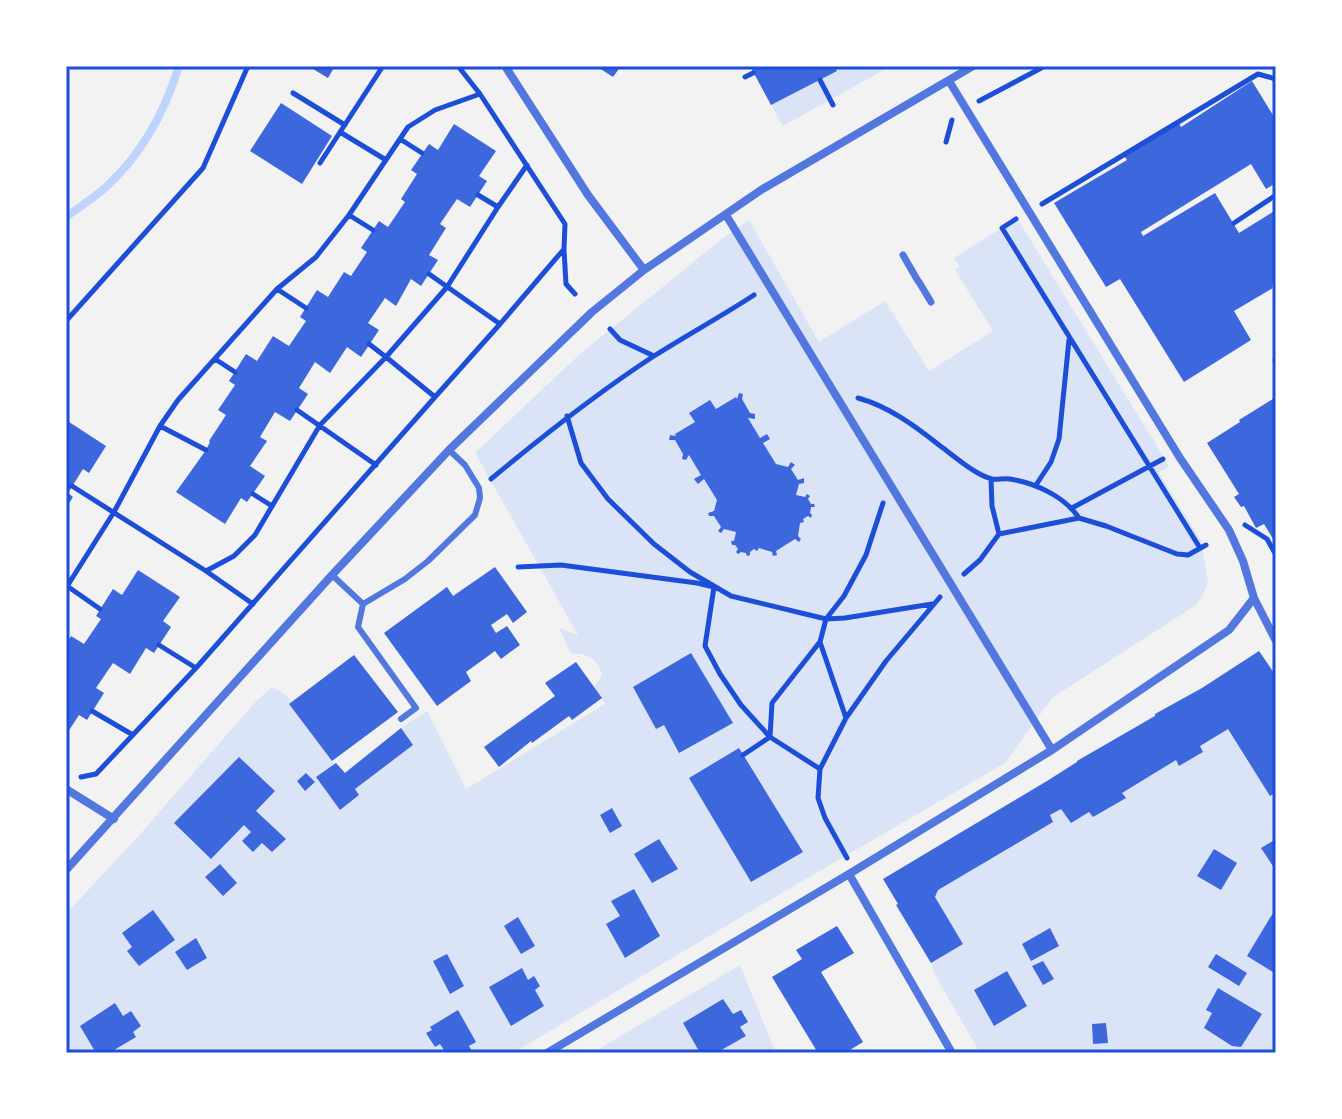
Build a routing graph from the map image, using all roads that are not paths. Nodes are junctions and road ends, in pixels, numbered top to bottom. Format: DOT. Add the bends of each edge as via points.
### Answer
graph roads {
  1 [pos="505,66"];
  2 [pos="973,66"];
  3 [pos="949,81"];
  4 [pos="726,215"];
  5 [pos="903,255"];
  6 [pos="644,270"];
  7 [pos="931,302"];
  8 [pos="449,450"];
  9 [pos="332,575"];
  10 [pos="1254,598"];
  11 [pos="363,604"];
  12 [pos="1276,641"];
  13 [pos="401,719"];
  14 [pos="1052,750"];
  15 [pos="66,789"];
  16 [pos="114,819"];
  17 [pos="66,870"];
  18 [pos="849,874"];
  19 [pos="550,1052"];
  20 [pos="952,1053"];
  1 -- 6 [label="street" via="597,209"];
  2 -- 3 [label="street"];
  3 -- 4 [label="street" via="798,167"];
  3 -- 10 [label="street" via="1229,530"];
  4 -- 6 [label="street"];
  4 -- 14 [label="street"];
  5 -- 7 [label="street"];
  6 -- 8 [label="street" via="592,312"];
  8 -- 9 [label="street"];
  8 -- 11 [label="lane" via="479,488 475,515 428,561"];
  9 -- 11 [label="lane"];
  9 -- 16 [label="street"];
  10 -- 12 [label="street"];
  10 -- 14 [label="street" via="1229,630"];
  11 -- 13 [label="lane" via="358,627 416,708"];
  14 -- 18 [label="street"];
  15 -- 16 [label="street"];
  16 -- 17 [label="street"];
  18 -- 19 [label="street"];
  18 -- 20 [label="street"];
}
